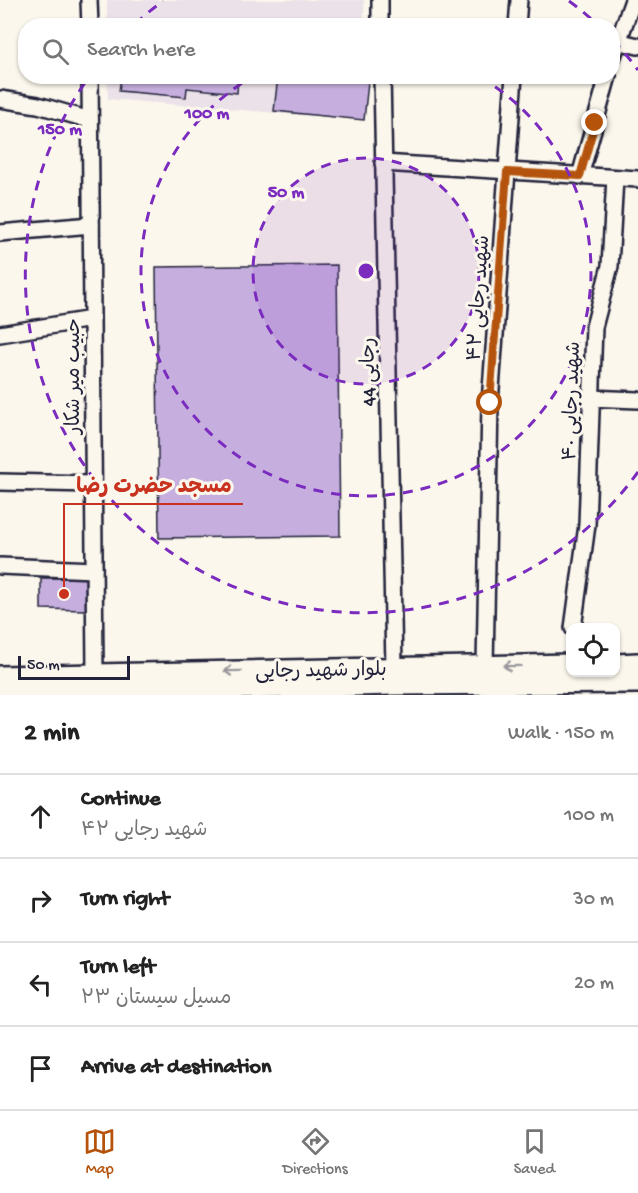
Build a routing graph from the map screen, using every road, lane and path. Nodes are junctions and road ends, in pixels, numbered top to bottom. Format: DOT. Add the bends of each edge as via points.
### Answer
graph roads {
  1 [pos="89,0"];
  2 [pos="380,0"];
  3 [pos="519,0"];
  4 [pos="633,0"];
  5 [pos="90,18"];
  6 [pos="380,18"];
  7 [pos="518,18"];
  8 [pos="620,33"];
  9 [pos="620,42"];
  10 [pos="638,46"];
  11 [pos="90,84"];
  12 [pos="381,84"];
  13 [pos="513,84"];
  14 [pos="606,84"];
  15 [pos="0,99"];
  16 [pos="90,120"];
  17 [pos="383,163"];
  18 [pos="507,172"];
  19 [pos="580,176"];
  20 [pos="615,178"];
  21 [pos="638,179"];
  22 [pos="91,225"];
  23 [pos="0,233"];
  24 [pos="92,319"];
  25 [pos="0,334"];
  26 [pos="589,398"];
  27 [pos="638,400"];
  28 [pos="0,482"];
  29 [pos="93,484"];
  30 [pos="0,566"];
  31 [pos="94,570"];
  32 [pos="574,623"];
  33 [pos="566,660"];
  34 [pos="638,664"];
  35 [pos="620,665"];
  36 [pos="485,666"];
  37 [pos="394,667"];
  38 [pos="95,674"];
  39 [pos="0,676"];
  40 [pos="638,682"];
  41 [pos="0,694"];
  1 -- 5 [label="street"];
  2 -- 6 [label="street"];
  3 -- 7 [label="street"];
  4 -- 8 [label="street"];
  9 -- 10 [label="street"];
  11 -- 16 [label="street, حبیب میر شکار"];
  12 -- 17 [label="street, رجایی 44"];
  13 -- 18 [label="street, شهید رجایی ۴۲"];
  14 -- 19 [label="street"];
  15 -- 16 [label="street"];
  16 -- 22 [label="street, حبیب میر شکار"];
  17 -- 18 [label="street"];
  17 -- 37 [label="street, رجایی 44"];
  18 -- 19 [label="street"];
  18 -- 36 [label="street, شهید رجایی ۴۲" via="490,403"];
  19 -- 20 [label="street"];
  20 -- 21 [label="street"];
  20 -- 26 [label="street, شهید رجایی ۴۰" via="610,266 594,327"];
  22 -- 23 [label="street"];
  22 -- 24 [label="street, حبیب میر شکار"];
  24 -- 25 [label="street"];
  24 -- 29 [label="street, حبیب میر شکار"];
  26 -- 27 [label="street"];
  26 -- 32 [label="street, شهید رجایی ۴۰" via="587,525"];
  28 -- 29 [label="street"];
  29 -- 31 [label="street, حبیب میر شکار"];
  30 -- 31 [label="street"];
  31 -- 38 [label="street, حبیب میر شکار"];
  33 -- 36 [label="main road, بلوار شهید رجایی, one-way"];
  34 -- 35 [label="main road"];
  36 -- 37 [label="main road, بلوار شهید رجایی"];
  37 -- 38 [label="main road, بلوار شهید رجایی, one-way"];
  38 -- 39 [label="main road, بلوار شهید رجایی"];
  40 -- 41 [label="main road, بلوار شهید رجایی"];
}
